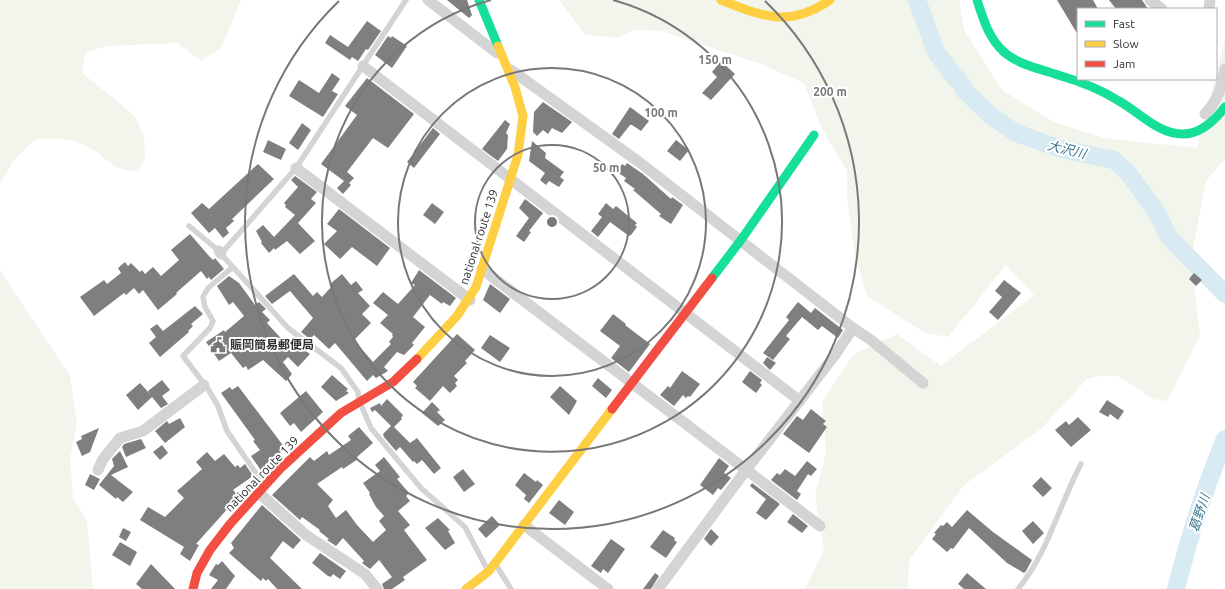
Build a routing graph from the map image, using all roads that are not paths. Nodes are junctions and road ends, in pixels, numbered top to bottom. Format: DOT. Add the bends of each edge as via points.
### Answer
graph roads {
  1 [pos="406,0"];
  2 [pos="428,0"];
  3 [pos="479,0"];
  4 [pos="721,0"];
  5 [pos="830,0"];
  6 [pos="977,0"];
  7 [pos="1150,0"];
  8 [pos="1161,8"];
  9 [pos="505,62"];
  10 [pos="363,66"];
  11 [pos="1225,69"];
  12 [pos="1225,107"];
  13 [pos="1189,132"];
  14 [pos="814,135"];
  15 [pos="296,168"];
  16 [pos="511,178"];
  17 [pos="189,226"];
  18 [pos="741,240"];
  19 [pos="220,253"];
  20 [pos="233,267"];
  21 [pos="482,269"];
  22 [pos="470,300"];
  23 [pos="685,313"];
  24 [pos="853,328"];
  25 [pos="632,382"];
  26 [pos="923,383"];
  27 [pos="204,385"];
  28 [pos="359,400"];
  29 [pos="800,401"];
  30 [pos="1081,464"];
  31 [pos="98,470"];
  32 [pos="746,470"];
  33 [pos="262,489"];
  34 [pos="524,525"];
  35 [pos="820,526"];
  36 [pos="492,567"];
  37 [pos="194,589"];
  38 [pos="377,589"];
  39 [pos="466,589"];
  40 [pos="512,589"];
  41 [pos="608,589"];
  42 [pos="658,589"];
  43 [pos="1018,589"];
  1 -- 10 [label="lane"];
  2 -- 9 [label="street"];
  3 -- 9 [label="main road, national route 139"];
  4 -- 5 [label="main road" via="764,16 790,18 812,12"];
  6 -- 13 [label="main road" via="994,40 1010,57 1108,94 1149,121 1176,133"];
  7 -- 8 [label="street"];
  9 -- 16 [label="main road, national route 139" via="523,116 521,141"];
  9 -- 18 [label="street"];
  10 -- 15 [label="lane"];
  10 -- 16 [label="street"];
  11 -- 13 [label="street" via="1221,90 1214,104"];
  12 -- 13 [label="main road" via="1208,125 1198,131"];
  14 -- 18 [label="main road"];
  15 -- 19 [label="lane"];
  15 -- 22 [label="street"];
  16 -- 21 [label="main road, national route 139"];
  16 -- 23 [label="street"];
  17 -- 19 [label="lane"];
  18 -- 23 [label="main road"];
  18 -- 24 [label="street"];
  19 -- 20 [label="lane"];
  20 -- 27 [label="lane" via="208,288 202,297 204,307 213,320 210,328 183,356"];
  20 -- 28 [label="lane" via="288,328 341,368 358,392"];
  21 -- 22 [label="main road, national route 139"];
  21 -- 25 [label="street"];
  22 -- 28 [label="main road, national route 139" via="448,328 395,380"];
  23 -- 25 [label="main road"];
  23 -- 29 [label="street"];
  24 -- 26 [label="street"];
  24 -- 29 [label="street"];
  25 -- 32 [label="street"];
  25 -- 34 [label="main road"];
  27 -- 31 [label="street" via="143,430 120,438 103,459"];
  27 -- 33 [label="lane" via="218,406 227,431"];
  28 -- 33 [label="main road, national route 139" via="341,413"];
  28 -- 36 [label="lane" via="371,428 422,488 465,527 484,565"];
  29 -- 32 [label="street"];
  30 -- 43 [label="lane" via="1046,543"];
  32 -- 35 [label="street"];
  32 -- 42 [label="street"];
  33 -- 37 [label="main road, national route 139" via="213,546 196,576"];
  33 -- 38 [label="street" via="306,535 365,574"];
  34 -- 36 [label="main road"];
  34 -- 41 [label="street"];
  36 -- 39 [label="main road"];
  36 -- 40 [label="lane"];
}
